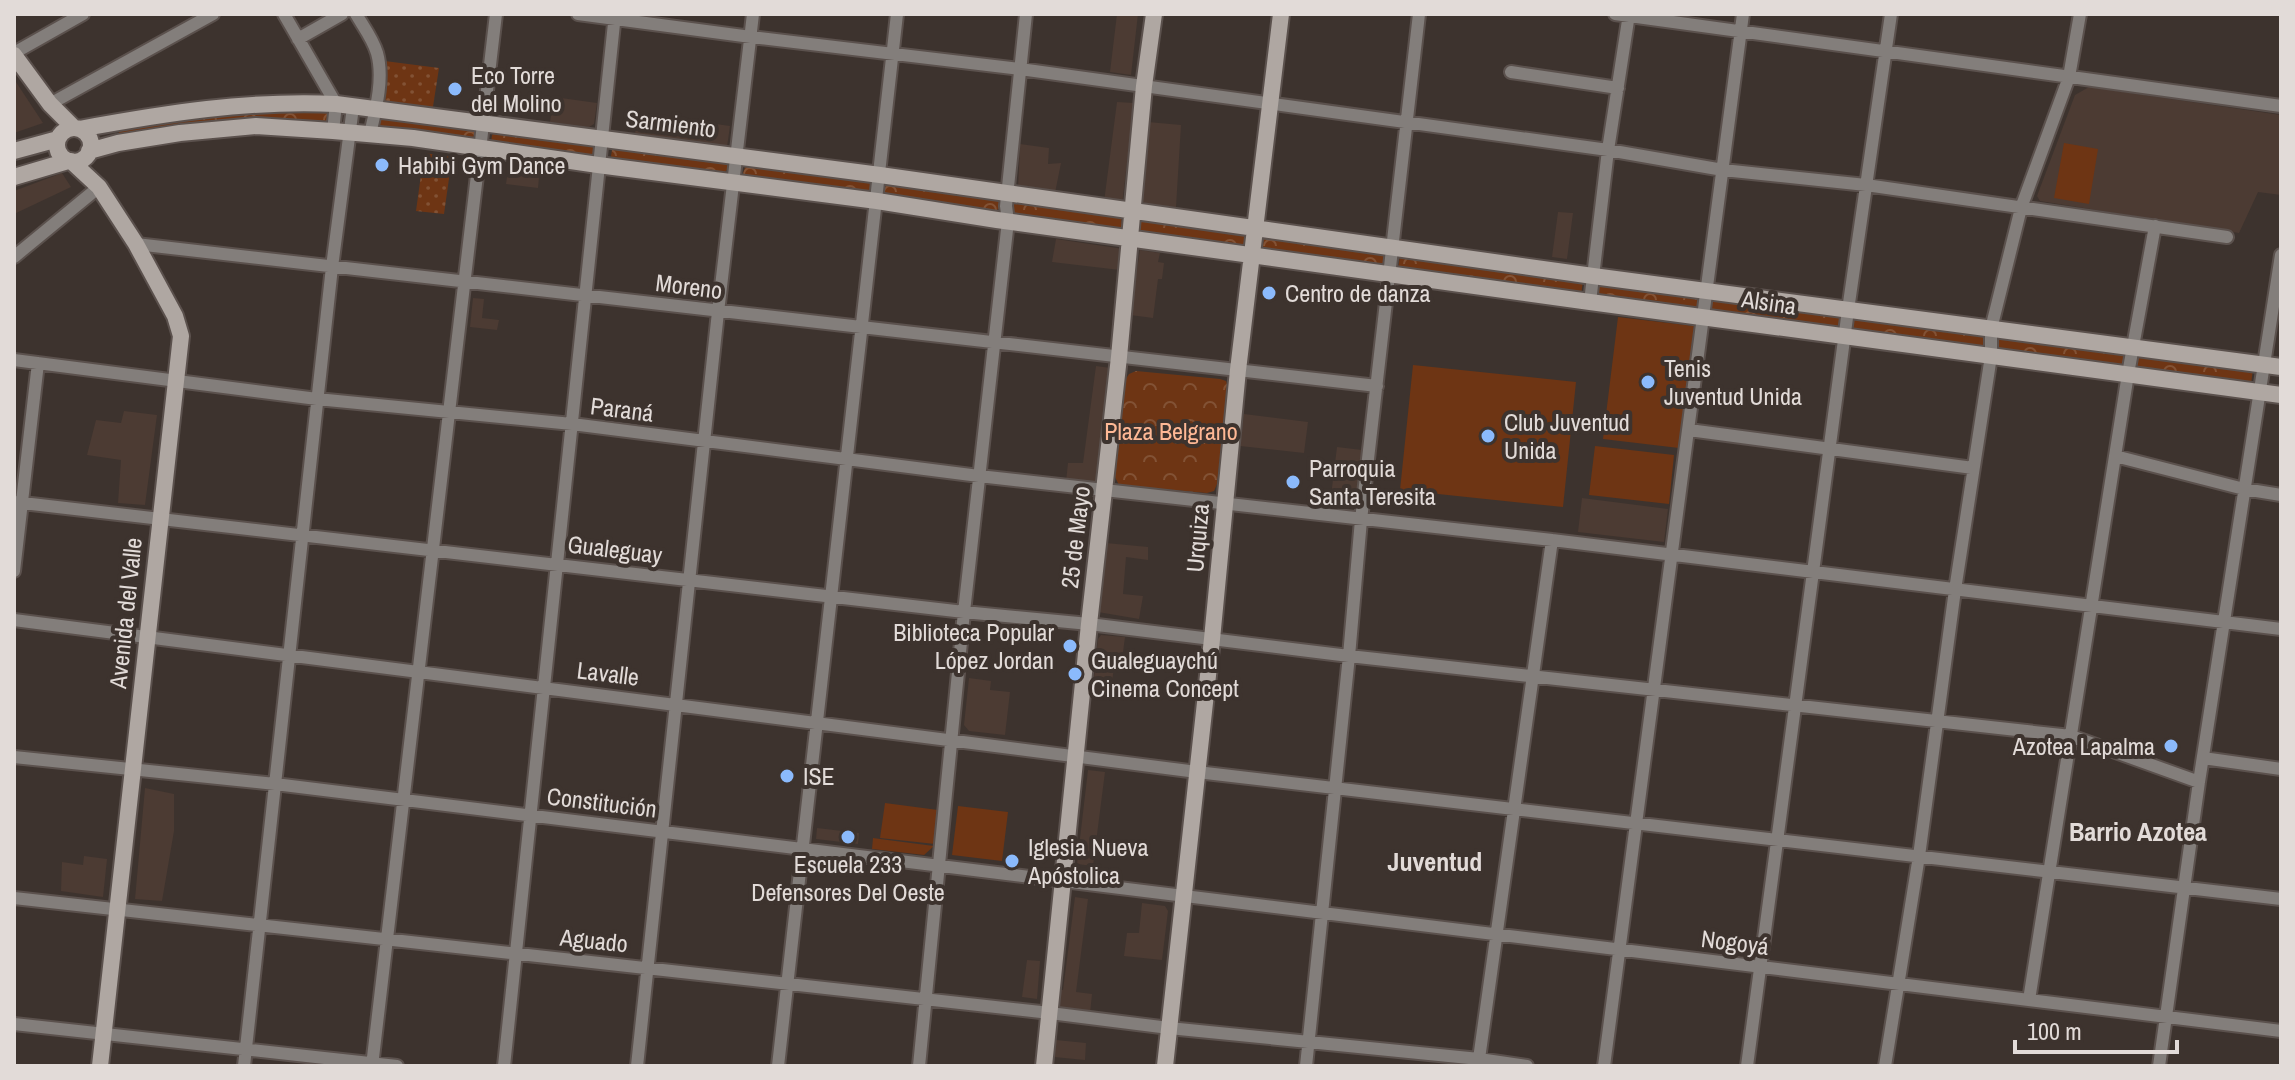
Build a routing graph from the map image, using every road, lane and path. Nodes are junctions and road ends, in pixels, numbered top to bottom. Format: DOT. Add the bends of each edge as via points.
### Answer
graph roads {
  1 [pos="83,14"];
  2 [pos="213,14"];
  3 [pos="284,14"];
  4 [pos="342,14"];
  5 [pos="356,14"];
  6 [pos="496,14"];
  7 [pos="578,14"];
  8 [pos="753,14"];
  9 [pos="897,14"];
  10 [pos="1026,14"];
  11 [pos="1154,14"];
  12 [pos="1281,14"];
  13 [pos="1419,14"];
  14 [pos="1615,14"];
  15 [pos="1743,14"];
  16 [pos="1891,14"];
  17 [pos="2080,14"];
  18 [pos="1629,15"];
  19 [pos="615,17"];
  20 [pos="1741,31"];
  21 [pos="751,37"];
  22 [pos="298,39"];
  23 [pos="1886,51"];
  24 [pos="14,54"];
  25 [pos="893,54"];
  26 [pos="1020,69"];
  27 [pos="1511,72"];
  28 [pos="2069,77"];
  29 [pos="1144,86"];
  30 [pos="1618,88"];
  31 [pos="50,104"];
  32 [pos="336,104"];
  33 [pos="1271,104"];
  34 [pos="2281,106"];
  35 [pos="353,107"];
  36 [pos="376,109"];
  37 [pos="1408,122"];
  38 [pos="483,123"];
  39 [pos="77,128"];
  40 [pos="342,131"];
  41 [pos="370,134"];
  42 [pos="58,138"];
  43 [pos="601,139"];
  44 [pos="480,147"];
  45 [pos="18,149"];
  46 [pos="1608,150"];
  47 [pos="89,152"];
  48 [pos="735,156"];
  49 [pos="70,161"];
  50 [pos="598,165"];
  51 [pos="1723,170"];
  52 [pos="880,175"];
  53 [pos="14,177"];
  54 [pos="732,182"];
  55 [pos="1866,185"];
  56 [pos="99,187"];
  57 [pos="1008,193"];
  58 [pos="877,201"];
  59 [pos="2021,208"];
  60 [pos="1132,210"];
  61 [pos="1008,221"];
  62 [pos="2155,226"];
  63 [pos="1255,227"];
  64 [pos="1129,237"];
  65 [pos="2227,237"];
  66 [pos="136,244"];
  67 [pos="1393,247"];
  68 [pos="1251,254"];
  69 [pos="2281,255"];
  70 [pos="14,257"];
  71 [pos="332,267"];
  72 [pos="1389,273"];
  73 [pos="1593,276"];
  74 [pos="462,282"];
  75 [pos="1708,291"];
  76 [pos="584,296"];
  77 [pos="1590,302"];
  78 [pos="1848,310"];
  79 [pos="718,312"];
  80 [pos="1704,317"];
  81 [pos="862,327"];
  82 [pos="1991,329"];
  83 [pos="1844,336"];
  84 [pos="993,343"];
  85 [pos="2133,348"];
  86 [pos="1991,356"];
  87 [pos="1119,357"];
  88 [pos="14,360"];
  89 [pos="38,363"];
  90 [pos="2263,365"];
  91 [pos="2281,367"];
  92 [pos="1238,370"];
  93 [pos="2128,374"];
  94 [pos="176,382"];
  95 [pos="1377,386"];
  96 [pos="2259,392"];
  97 [pos="2281,395"];
  98 [pos="317,399"];
  99 [pos="450,412"];
  100 [pos="572,424"];
  101 [pos="1689,430"];
  102 [pos="703,441"];
  103 [pos="1829,449"];
  104 [pos="2115,456"];
  105 [pos="846,459"];
  106 [pos="1973,468"];
  107 [pos="979,476"];
  108 [pos="2244,489"];
  109 [pos="1104,490"];
  110 [pos="2281,495"];
  111 [pos="18,502"];
  112 [pos="1224,503"];
  113 [pos="160,518"];
  114 [pos="1361,520"];
  115 [pos="302,535"];
  116 [pos="1552,540"];
  117 [pos="432,550"];
  118 [pos="1672,557"];
  119 [pos="556,564"];
  120 [pos="14,571"];
  121 [pos="1813,572"];
  122 [pos="689,580"];
  123 [pos="1955,590"];
  124 [pos="830,596"];
  125 [pos="2091,607"];
  126 [pos="964,612"];
  127 [pos="14,620"];
  128 [pos="2223,623"];
  129 [pos="1089,624"];
  130 [pos="2281,629"];
  131 [pos="146,636"];
  132 [pos="1212,639"];
  133 [pos="289,655"];
  134 [pos="1349,656"];
  135 [pos="418,671"];
  136 [pos="1534,676"];
  137 [pos="544,687"];
  138 [pos="1654,690"];
  139 [pos="676,704"];
  140 [pos="1795,706"];
  141 [pos="1938,721"];
  142 [pos="816,722"];
  143 [pos="2071,736"];
  144 [pos="951,739"];
  145 [pos="1077,755"];
  146 [pos="14,757"];
  147 [pos="2203,758"];
  148 [pos="2281,769"];
  149 [pos="132,770"];
  150 [pos="1197,772"];
  151 [pos="2199,782"];
  152 [pos="275,784"];
  153 [pos="1335,787"];
  154 [pos="403,800"];
  155 [pos="1515,808"];
  156 [pos="530,816"];
  157 [pos="1636,823"];
  158 [pos="662,832"];
  159 [pos="1777,839"];
  160 [pos="802,849"];
  161 [pos="1919,856"];
  162 [pos="939,866"];
  163 [pos="2049,871"];
  164 [pos="1064,882"];
  165 [pos="2184,887"];
  166 [pos="1183,897"];
  167 [pos="14,898"];
  168 [pos="2281,899"];
  169 [pos="117,909"];
  170 [pos="1322,914"];
  171 [pos="259,925"];
  172 [pos="1497,935"];
  173 [pos="386,939"];
  174 [pos="1619,950"];
  175 [pos="516,954"];
  176 [pos="648,968"];
  177 [pos="1760,968"];
  178 [pos="1898,983"];
  179 [pos="787,984"];
  180 [pos="925,999"];
  181 [pos="2029,1000"];
  182 [pos="1050,1013"];
  183 [pos="2166,1017"];
  184 [pos="14,1024"];
  185 [pos="1169,1028"];
  186 [pos="2281,1031"];
  187 [pos="103,1035"];
  188 [pos="1309,1041"];
  189 [pos="246,1049"];
  190 [pos="1478,1062"];
  191 [pos="372,1065"];
  192 [pos="100,1066"];
  193 [pos="244,1066"];
  194 [pos="397,1066"];
  195 [pos="504,1066"];
  196 [pos="637,1066"];
  197 [pos="778,1066"];
  198 [pos="919,1066"];
  199 [pos="1044,1066"];
  200 [pos="1165,1066"];
  201 [pos="1306,1066"];
  202 [pos="1527,1066"];
  203 [pos="1604,1066"];
  204 [pos="1747,1066"];
  205 [pos="1885,1066"];
  206 [pos="2159,1066"];
  1 -- 24 [label="street"];
  2 -- 31 [label="street"];
  3 -- 22 [label="street"];
  4 -- 22 [label="street"];
  5 -- 36 [label="street" via="378,56"];
  6 -- 38 [label="street"];
  7 -- 19 [label="street"];
  8 -- 21 [label="street"];
  9 -- 25 [label="street"];
  10 -- 26 [label="street"];
  11 -- 29 [label="main road, 25 de Mayo"];
  12 -- 33 [label="main road, Urquiza"];
  13 -- 37 [label="street"];
  14 -- 18 [label="street"];
  15 -- 20 [label="street"];
  16 -- 23 [label="street"];
  17 -- 28 [label="street"];
  18 -- 20 [label="street"];
  18 -- 30 [label="street"];
  19 -- 21 [label="street"];
  19 -- 43 [label="street"];
  20 -- 23 [label="street"];
  20 -- 51 [label="street"];
  21 -- 25 [label="street"];
  21 -- 48 [label="street"];
  22 -- 32 [label="street"];
  23 -- 28 [label="street"];
  23 -- 55 [label="street"];
  24 -- 31 [label="main road"];
  25 -- 26 [label="street"];
  25 -- 52 [label="street"];
  26 -- 29 [label="street"];
  26 -- 57 [label="street"];
  27 -- 30 [label="street"];
  28 -- 34 [label="street"];
  28 -- 59 [label="street"];
  29 -- 33 [label="street"];
  29 -- 60 [label="main road, 25 de Mayo"];
  30 -- 46 [label="street"];
  31 -- 39 [label="main road"];
  31 -- 42 [label="main road"];
  32 -- 35 [label="main road, Sarmiento"];
  32 -- 39 [label="main road, Sarmiento" via="179,111"];
  32 -- 40 [label="street"];
  33 -- 37 [label="street"];
  33 -- 63 [label="main road, Urquiza"];
  35 -- 36 [label="main road, Sarmiento"];
  35 -- 40 [label="street"];
  36 -- 38 [label="main road, Sarmiento"];
  36 -- 41 [label="street"];
  37 -- 46 [label="street"];
  37 -- 67 [label="street"];
  38 -- 43 [label="main road, Sarmiento"];
  38 -- 44 [label="street"];
  39 -- 42 [label="main road"];
  39 -- 47 [label="main road" via="88,136"];
  40 -- 41 [label="main road"];
  40 -- 47 [label="main road" via="256,126 180,133"];
  40 -- 71 [label="street"];
  41 -- 44 [label="main road"];
  42 -- 45 [label="main road"];
  42 -- 49 [label="main road" via="58,150"];
  43 -- 48 [label="main road, Sarmiento"];
  43 -- 50 [label="street"];
  44 -- 50 [label="main road"];
  44 -- 74 [label="street"];
  46 -- 51 [label="street"];
  46 -- 73 [label="street"];
  47 -- 49 [label="main road"];
  47 -- 56 [label="main road"];
  48 -- 52 [label="main road, Sarmiento"];
  48 -- 54 [label="street"];
  49 -- 53 [label="main road"];
  49 -- 56 [label="main road"];
  50 -- 54 [label="main road"];
  50 -- 76 [label="street"];
  51 -- 55 [label="street"];
  51 -- 75 [label="street"];
  52 -- 57 [label="main road, Sarmiento"];
  52 -- 58 [label="street"];
  54 -- 58 [label="main road"];
  54 -- 79 [label="street"];
  55 -- 59 [label="street"];
  55 -- 78 [label="street"];
  56 -- 66 [label="main road, Avenida del Valle"];
  56 -- 70 [label="street"];
  57 -- 60 [label="main road, Sarmiento"];
  57 -- 61 [label="street"];
  58 -- 61 [label="main road"];
  58 -- 81 [label="street"];
  59 -- 62 [label="street"];
  59 -- 82 [label="street"];
  60 -- 63 [label="main road, Sarmiento"];
  60 -- 64 [label="main road, 25 de Mayo"];
  61 -- 64 [label="main road"];
  61 -- 84 [label="street"];
  62 -- 65 [label="street"];
  62 -- 85 [label="street"];
  63 -- 67 [label="main road, Alsina"];
  63 -- 68 [label="main road, Urquiza"];
  64 -- 68 [label="main road"];
  64 -- 87 [label="main road, 25 de Mayo"];
  66 -- 71 [label="street, Moreno"];
  66 -- 94 [label="main road, Avenida del Valle" via="181,336"];
  67 -- 72 [label="street"];
  67 -- 73 [label="main road, Alsina"];
  68 -- 72 [label="main road, Alsina"];
  68 -- 92 [label="main road, Urquiza"];
  69 -- 90 [label="street"];
  71 -- 74 [label="street, Moreno"];
  71 -- 98 [label="street"];
  72 -- 77 [label="main road, Alsina"];
  72 -- 95 [label="street"];
  73 -- 75 [label="main road, Alsina"];
  73 -- 77 [label="street"];
  74 -- 76 [label="street, Moreno"];
  74 -- 99 [label="street"];
  75 -- 78 [label="main road, Alsina"];
  75 -- 80 [label="street"];
  76 -- 79 [label="street, Moreno"];
  76 -- 100 [label="street"];
  77 -- 80 [label="main road, Alsina"];
  78 -- 82 [label="main road, Alsina"];
  78 -- 83 [label="street"];
  79 -- 81 [label="street, Moreno"];
  79 -- 102 [label="street"];
  80 -- 83 [label="main road, Alsina"];
  80 -- 101 [label="street"];
  81 -- 84 [label="street, Moreno"];
  81 -- 105 [label="street"];
  82 -- 85 [label="main road, Alsina"];
  82 -- 86 [label="street"];
  83 -- 86 [label="main road, Alsina"];
  83 -- 103 [label="street"];
  84 -- 87 [label="street, Moreno"];
  84 -- 107 [label="street"];
  85 -- 90 [label="main road, Alsina"];
  85 -- 93 [label="street"];
  86 -- 93 [label="main road, Alsina"];
  86 -- 106 [label="street"];
  87 -- 92 [label="street, Moreno"];
  87 -- 109 [label="main road, 25 de Mayo"];
  88 -- 89 [label="street, Paraná"];
  89 -- 94 [label="street, Paraná"];
  89 -- 111 [label="street"];
  90 -- 91 [label="main road, Alsina"];
  90 -- 96 [label="street"];
  92 -- 95 [label="street, Moreno"];
  92 -- 112 [label="main road, Urquiza"];
  93 -- 96 [label="main road, Alsina"];
  93 -- 104 [label="street"];
  94 -- 98 [label="street, Paraná"];
  94 -- 113 [label="main road, Avenida del Valle"];
  95 -- 114 [label="street"];
  96 -- 97 [label="main road, Alsina"];
  96 -- 108 [label="street"];
  98 -- 99 [label="street, Paraná"];
  98 -- 115 [label="street"];
  99 -- 100 [label="street, Paraná"];
  99 -- 117 [label="street"];
  100 -- 102 [label="street, Paraná"];
  100 -- 119 [label="street"];
  101 -- 103 [label="street"];
  101 -- 118 [label="street"];
  102 -- 105 [label="street, Paraná"];
  102 -- 122 [label="street"];
  103 -- 106 [label="street"];
  103 -- 121 [label="street"];
  104 -- 108 [label="street"];
  104 -- 125 [label="street"];
  105 -- 107 [label="street, Paraná"];
  105 -- 124 [label="street"];
  106 -- 123 [label="street"];
  107 -- 109 [label="street, Paraná"];
  107 -- 126 [label="street"];
  108 -- 110 [label="street"];
  108 -- 128 [label="street"];
  109 -- 112 [label="street, Paraná"];
  109 -- 129 [label="main road, 25 de Mayo"];
  111 -- 113 [label="street, Gualeguay"];
  111 -- 120 [label="street"];
  112 -- 114 [label="street, Paraná"];
  112 -- 132 [label="main road, Urquiza"];
  113 -- 115 [label="street, Gualeguay"];
  113 -- 131 [label="main road, Avenida del Valle"];
  114 -- 116 [label="street, Paraná"];
  114 -- 134 [label="street"];
  115 -- 117 [label="street, Gualeguay"];
  115 -- 133 [label="street"];
  116 -- 118 [label="street, Paraná"];
  116 -- 136 [label="street"];
  117 -- 119 [label="street, Gualeguay"];
  117 -- 135 [label="street"];
  118 -- 121 [label="street, Paraná"];
  118 -- 138 [label="street"];
  119 -- 122 [label="street, Gualeguay"];
  119 -- 137 [label="street"];
  121 -- 123 [label="street, Paraná"];
  121 -- 140 [label="street"];
  122 -- 124 [label="street, Gualeguay"];
  122 -- 139 [label="street"];
  123 -- 125 [label="street, Paraná"];
  123 -- 141 [label="street"];
  124 -- 126 [label="street, Gualeguay"];
  124 -- 142 [label="street"];
  125 -- 128 [label="street, Paraná"];
  125 -- 143 [label="street"];
  126 -- 129 [label="street, Gualeguay"];
  126 -- 144 [label="street"];
  127 -- 131 [label="street, Lavalle"];
  128 -- 130 [label="street, Paraná"];
  128 -- 147 [label="street"];
  129 -- 132 [label="street, Gualeguay"];
  129 -- 145 [label="main road, 25 de Mayo"];
  131 -- 133 [label="street, Lavalle"];
  131 -- 149 [label="main road, Avenida del Valle"];
  132 -- 134 [label="street, Gualeguay"];
  132 -- 150 [label="main road, Urquiza"];
  133 -- 135 [label="street, Lavalle"];
  133 -- 152 [label="street"];
  134 -- 136 [label="street, Gualeguay"];
  134 -- 153 [label="street"];
  135 -- 137 [label="street, Lavalle"];
  135 -- 154 [label="street"];
  136 -- 138 [label="street, Gualeguay"];
  136 -- 155 [label="street"];
  137 -- 139 [label="street, Lavalle"];
  137 -- 156 [label="street"];
  138 -- 140 [label="street, Gualeguay"];
  138 -- 157 [label="street"];
  139 -- 142 [label="street, Lavalle"];
  139 -- 158 [label="street"];
  140 -- 141 [label="street, Gualeguay"];
  140 -- 159 [label="street"];
  141 -- 143 [label="street, Gualeguay"];
  141 -- 161 [label="street"];
  142 -- 144 [label="street, Lavalle"];
  142 -- 160 [label="street"];
  143 -- 151 [label="street, Gualeguay"];
  143 -- 163 [label="street"];
  144 -- 145 [label="street, Lavalle"];
  144 -- 162 [label="street"];
  145 -- 150 [label="street, Lavalle"];
  145 -- 164 [label="main road, 25 de Mayo"];
  146 -- 149 [label="street, Constitución"];
  147 -- 148 [label="street"];
  147 -- 151 [label="street"];
  149 -- 152 [label="street, Constitución"];
  149 -- 169 [label="main road, Avenida del Valle"];
  150 -- 153 [label="street, Lavalle"];
  150 -- 166 [label="main road, Urquiza"];
  151 -- 165 [label="street"];
  152 -- 154 [label="street, Constitución"];
  152 -- 171 [label="street"];
  153 -- 155 [label="street, Lavalle"];
  153 -- 170 [label="street"];
  154 -- 156 [label="street, Constitución"];
  154 -- 173 [label="street"];
  155 -- 157 [label="street, Lavalle"];
  155 -- 172 [label="street"];
  156 -- 158 [label="street, Constitución"];
  156 -- 175 [label="street"];
  157 -- 159 [label="street, Lavalle"];
  157 -- 174 [label="street"];
  158 -- 160 [label="street, Constitución"];
  158 -- 176 [label="street"];
  159 -- 161 [label="street, Lavalle"];
  159 -- 177 [label="street"];
  160 -- 162 [label="street, Constitución"];
  160 -- 179 [label="street"];
  161 -- 163 [label="street, Lavalle"];
  161 -- 178 [label="street"];
  162 -- 164 [label="street, Constitución"];
  162 -- 180 [label="street"];
  163 -- 165 [label="street, Lavalle"];
  163 -- 181 [label="street"];
  164 -- 166 [label="street, Constitución"];
  164 -- 182 [label="main road, 25 de Mayo"];
  165 -- 168 [label="street, Lavalle"];
  165 -- 183 [label="street"];
  166 -- 170 [label="street, Nogoyá"];
  166 -- 185 [label="main road, Urquiza"];
  167 -- 169 [label="street, Aguado"];
  169 -- 171 [label="street, Aguado"];
  169 -- 187 [label="main road, Avenida del Valle"];
  170 -- 172 [label="street, Nogoyá"];
  170 -- 188 [label="street"];
  171 -- 173 [label="street, Aguado"];
  171 -- 189 [label="street"];
  172 -- 174 [label="street, Nogoyá"];
  172 -- 190 [label="street"];
  173 -- 175 [label="street, Aguado"];
  173 -- 191 [label="street"];
  174 -- 177 [label="street, Nogoyá"];
  174 -- 203 [label="street"];
  175 -- 176 [label="street, Aguado"];
  175 -- 195 [label="street"];
  176 -- 179 [label="street, Aguado"];
  176 -- 196 [label="street"];
  177 -- 178 [label="street, Nogoyá"];
  177 -- 204 [label="street"];
  178 -- 181 [label="street, Nogoyá"];
  178 -- 205 [label="street"];
  179 -- 180 [label="street, Aguado"];
  179 -- 197 [label="street"];
  180 -- 182 [label="street, Aguado"];
  180 -- 198 [label="street"];
  181 -- 183 [label="street, Nogoyá"];
  182 -- 185 [label="street, Aguado"];
  182 -- 199 [label="main road, 25 de Mayo"];
  183 -- 186 [label="street, Nogoyá"];
  183 -- 206 [label="street"];
  184 -- 187 [label="street"];
  185 -- 188 [label="street, Aguado"];
  185 -- 200 [label="main road, Urquiza"];
  187 -- 189 [label="street"];
  187 -- 192 [label="main road, Avenida del Valle"];
  188 -- 190 [label="street, Aguado"];
  188 -- 201 [label="street"];
  189 -- 191 [label="street"];
  189 -- 193 [label="street"];
  190 -- 202 [label="street, Aguado"];
  191 -- 194 [label="street"];
}
